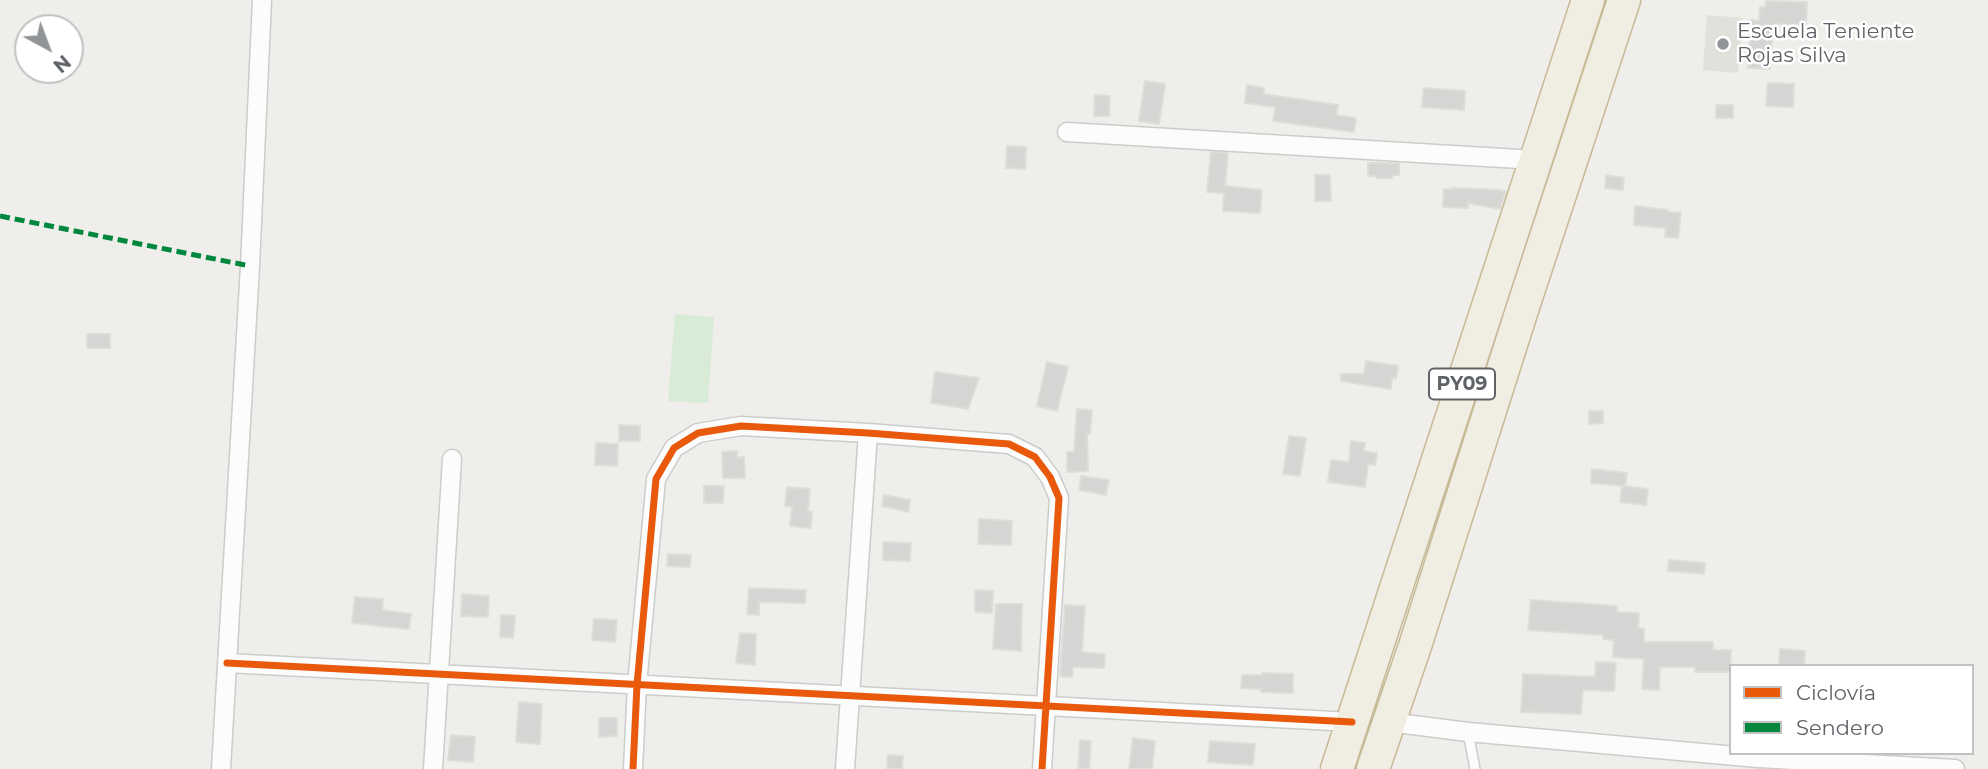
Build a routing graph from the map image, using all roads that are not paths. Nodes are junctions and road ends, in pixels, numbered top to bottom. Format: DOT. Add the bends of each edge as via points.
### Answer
graph roads {
  1 [pos="262,0"];
  2 [pos="1588,0"];
  3 [pos="1624,0"];
  4 [pos="1067,132"];
  5 [pos="1535,160"];
  6 [pos="868,433"];
  7 [pos="452,458"];
  8 [pos="227,663"];
  9 [pos="439,674"];
  10 [pos="637,685"];
  11 [pos="849,696"];
  12 [pos="1046,707"];
  13 [pos="1352,722"];
  14 [pos="1389,722"];
  15 [pos="1468,732"];
  16 [pos="1758,764"];
  17 [pos="221,769"];
  18 [pos="433,769"];
  19 [pos="633,769"];
  20 [pos="845,769"];
  21 [pos="1042,769"];
  22 [pos="1336,769"];
  23 [pos="1373,769"];
  24 [pos="1475,769"];
  25 [pos="1955,769"];
  1 -- 8 [label="street"];
  2 -- 5 [label="highway, PY09"];
  3 -- 14 [label="highway, PY09"];
  4 -- 5 [label="street"];
  5 -- 13 [label="highway, PY09"];
  6 -- 10 [label="street" via="741,426 698,433 674,448 656,479"];
  6 -- 11 [label="street"];
  6 -- 12 [label="street" via="1009,444 1035,457 1050,477 1059,498"];
  7 -- 9 [label="street"];
  8 -- 9 [label="street"];
  8 -- 17 [label="street"];
  9 -- 10 [label="street"];
  9 -- 18 [label="street"];
  10 -- 11 [label="street"];
  10 -- 19 [label="street"];
  11 -- 12 [label="street"];
  11 -- 20 [label="street"];
  12 -- 13 [label="street"];
  12 -- 21 [label="street"];
  13 -- 22 [label="highway, PY09"];
  14 -- 15 [label="street"];
  14 -- 23 [label="highway, PY09"];
  15 -- 16 [label="street"];
  15 -- 24 [label="lane"];
  16 -- 25 [label="street"];
}
